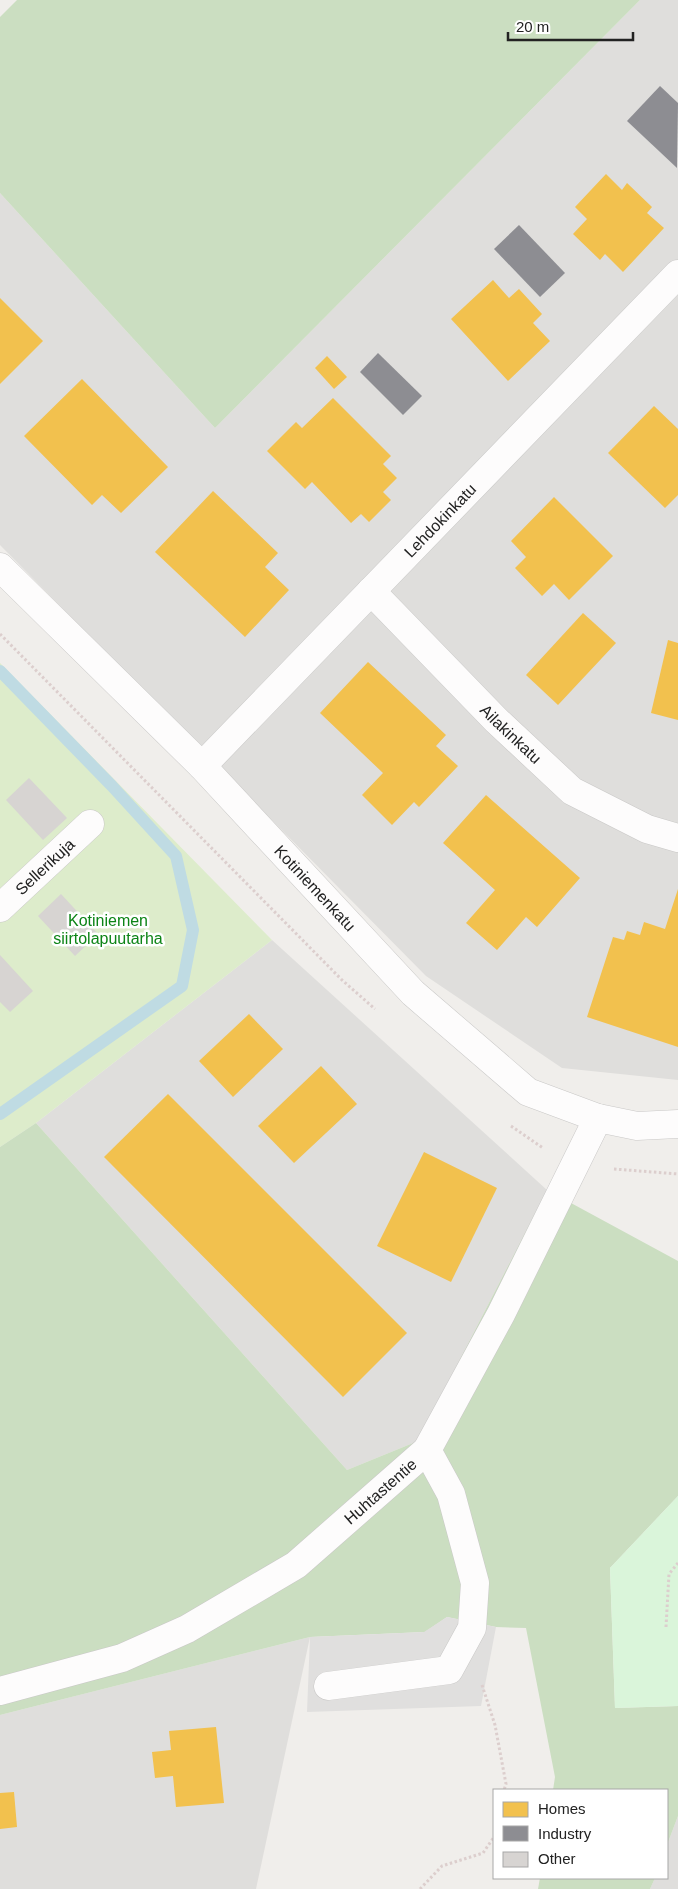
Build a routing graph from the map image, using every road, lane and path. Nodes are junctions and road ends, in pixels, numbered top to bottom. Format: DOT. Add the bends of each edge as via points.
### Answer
graph roads {
  1 [pos="678,274"];
  2 [pos="0,567"];
  3 [pos="371,591"];
  4 [pos="202,766"];
  5 [pos="90,824"];
  6 [pos="678,838"];
  7 [pos="0,908"];
  8 [pos="598,1118"];
  9 [pos="678,1124"];
  10 [pos="427,1450"];
  11 [pos="678,1563"];
  12 [pos="666,1627"];
  13 [pos="472,1628"];
  14 [pos="328,1686"];
  15 [pos="0,1691"];
  16 [pos="504,1789"];
  17 [pos="493,1838"];
  18 [pos="420,1889"];
  1 -- 3 [label="street, Lehdokinkatu"];
  2 -- 4 [label="street, Kotiniemenkatu"];
  3 -- 4 [label="street, Lehdokinkatu"];
  3 -- 6 [label="street, Ailakinkatu" via="496,720 572,791 647,829"];
  4 -- 8 [label="street, Kotiniemenkatu" via="413,993 528,1092"];
  5 -- 7 [label="street, Sellerikuja"];
  8 -- 9 [label="street, Kotiniemenkatu" via="637,1126"];
  8 -- 10 [label="street, Huhtastentie" via="501,1314"];
  10 -- 13 [label="street" via="451,1494 475,1583"];
  10 -- 15 [label="street, Huhtastentie" via="296,1565 187,1629 122,1658"];
  11 -- 12 [label="path" via="669,1574"];
  13 -- 14 [label="street" via="449,1670"];
  13 -- 16 [label="path" via="477,1669 495,1725"];
  17 -- 18 [label="path" via="483,1853 442,1866"];
}
